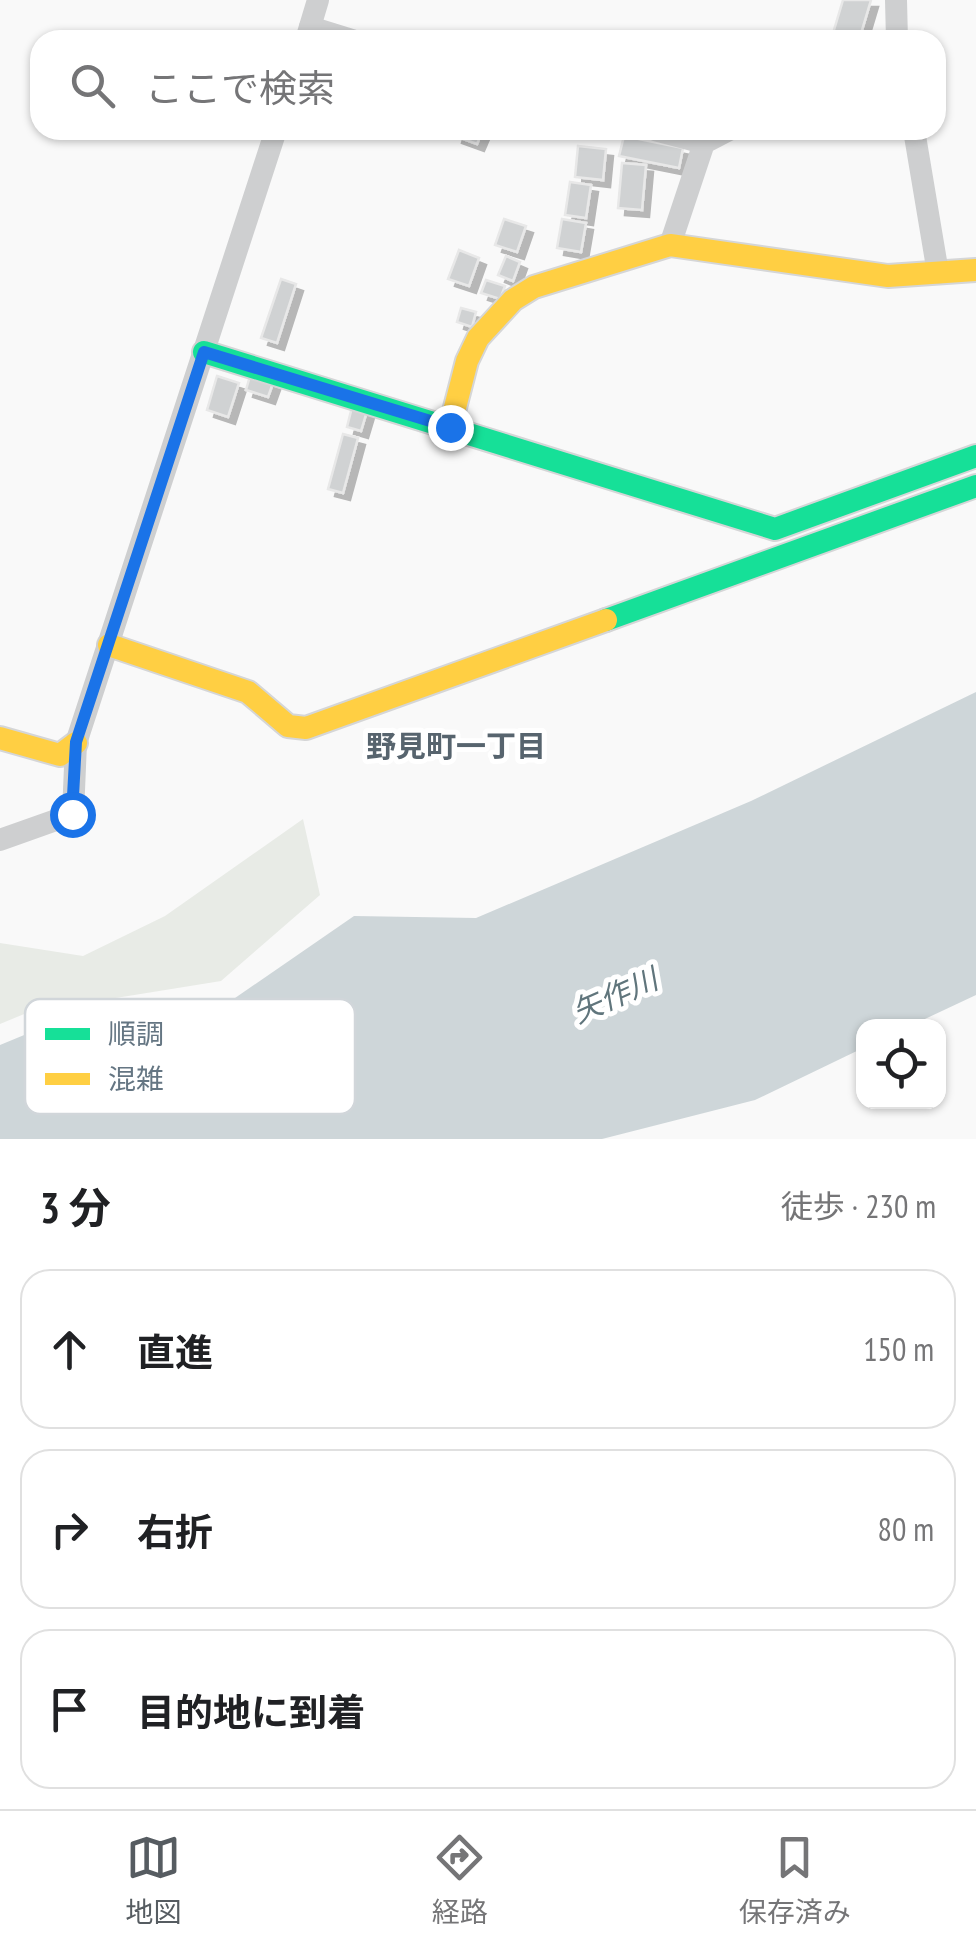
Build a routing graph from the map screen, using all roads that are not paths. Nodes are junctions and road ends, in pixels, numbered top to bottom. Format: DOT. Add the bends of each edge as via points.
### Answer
graph roads {
  1 [pos="318,0"];
  2 [pos="896,0"];
  3 [pos="309,30"];
  4 [pos="892,30"];
  5 [pos="273,140"];
  6 [pos="693,140"];
  7 [pos="710,140"];
  8 [pos="916,140"];
  9 [pos="704,143"];
  10 [pos="670,245"];
  11 [pos="976,270"];
  12 [pos="938,272"];
  13 [pos="204,352"];
  14 [pos="450,427"];
  15 [pos="976,456"];
  16 [pos="976,486"];
  17 [pos="109,645"];
  18 [pos="0,738"];
  19 [pos="76,742"];
  20 [pos="0,840"];
  1 -- 3 [label="street"];
  2 -- 4 [label="street"];
  5 -- 13 [label="street"];
  6 -- 9 [label="street"];
  7 -- 9 [label="street"];
  8 -- 12 [label="street"];
  9 -- 10 [label="street"];
  10 -- 12 [label="street" via="888,276"];
  10 -- 14 [label="street" via="534,287 513,300 478,338"];
  11 -- 12 [label="street"];
  13 -- 14 [label="street"];
  13 -- 17 [label="street"];
  14 -- 15 [label="street" via="774,529"];
  16 -- 17 [label="street" via="306,728 288,726 248,692"];
  17 -- 19 [label="street"];
  18 -- 19 [label="street" via="60,755"];
  19 -- 20 [label="street" via="72,814"];
}
